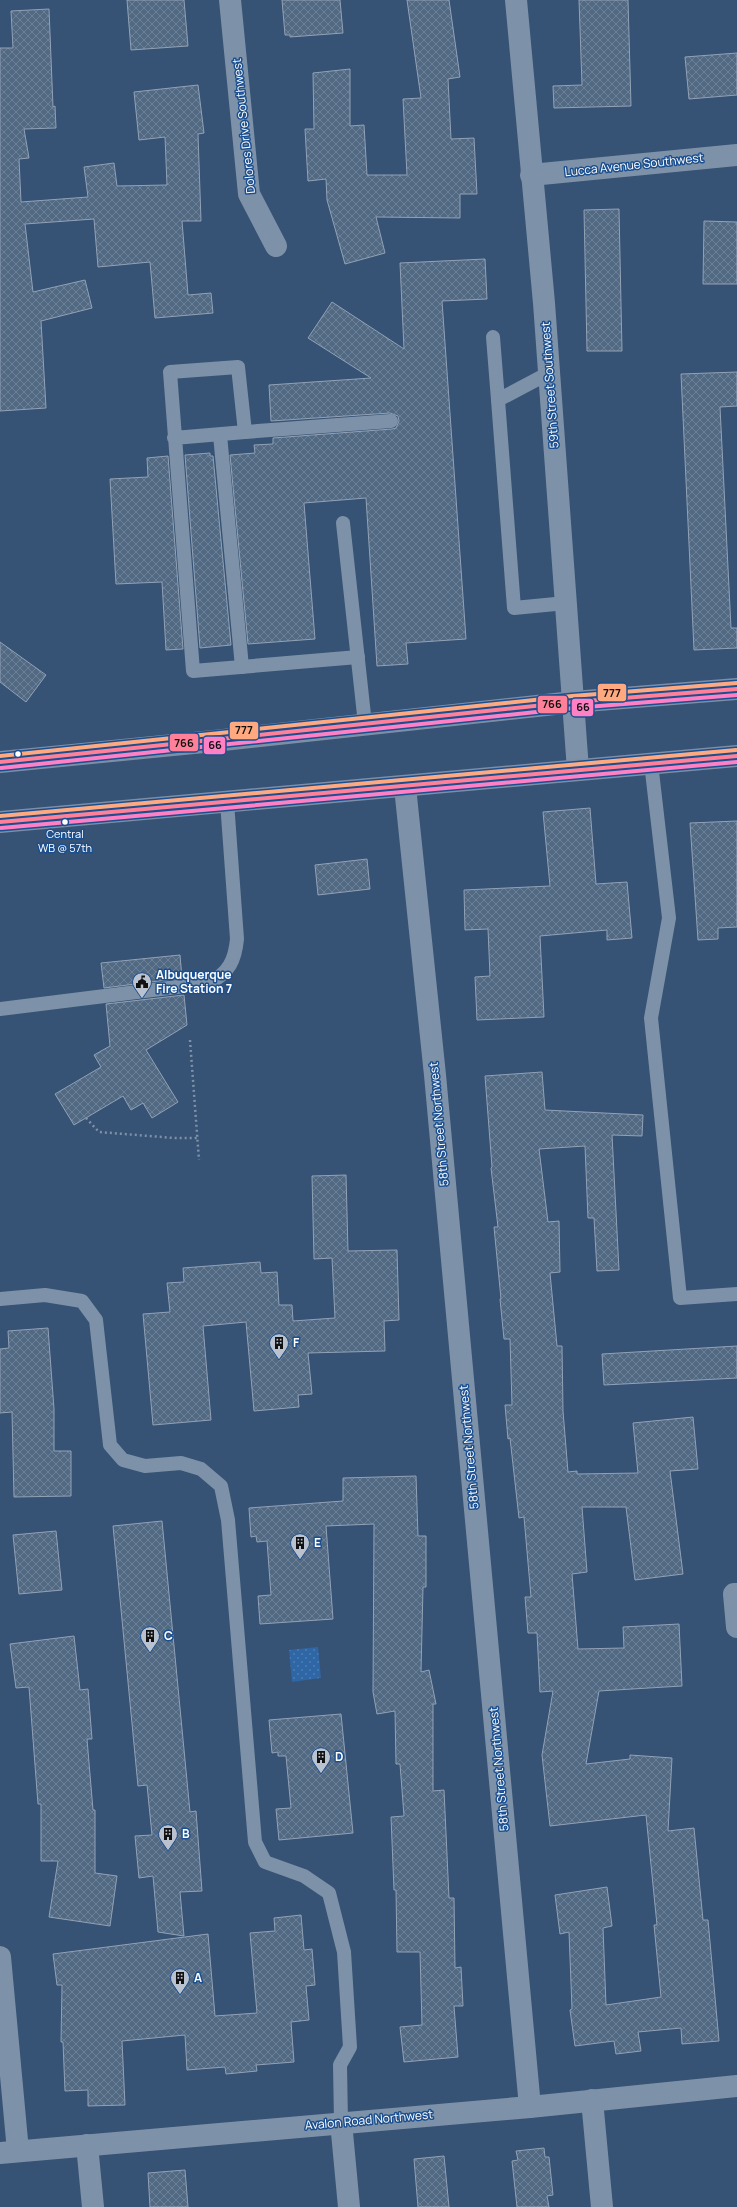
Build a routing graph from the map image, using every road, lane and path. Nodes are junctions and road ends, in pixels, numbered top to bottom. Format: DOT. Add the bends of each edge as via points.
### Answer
graph roads {
  1 [pos="230,0"];
  2 [pos="516,0"];
  3 [pos="737,155"];
  4 [pos="532,175"];
  5 [pos="276,246"];
  6 [pos="493,337"];
  7 [pos="549,373"];
  8 [pos="498,400"];
  9 [pos="391,421"];
  10 [pos="245,432"];
  11 [pos="220,435"];
  12 [pos="174,438"];
  13 [pos="342,523"];
  14 [pos="566,603"];
  15 [pos="358,657"];
  16 [pos="242,667"];
  17 [pos="737,689"];
  18 [pos="573,702"];
  19 [pos="365,724"];
  20 [pos="737,756"];
  21 [pos="0,762"];
  22 [pos="651,763"];
  23 [pos="578,770"];
  24 [pos="405,787"];
  25 [pos="227,802"];
  26 [pos="0,822"];
  27 [pos="0,1009"];
  28 [pos="190,1040"];
  29 [pos="86,1118"];
  30 [pos="197,1138"];
  31 [pos="199,1160"];
  32 [pos="737,1294"];
  33 [pos="0,1299"];
  34 [pos="737,1594"];
  35 [pos="737,1627"];
  36 [pos="0,1957"];
  37 [pos="737,2086"];
  38 [pos="592,2100"];
  39 [pos="530,2107"];
  40 [pos="341,2122"];
  41 [pos="87,2145"];
  42 [pos="9,2152"];
  43 [pos="93,2207"];
  44 [pos="348,2207"];
  45 [pos="602,2207"];
  1 -- 5 [label="street, Dolores Drive Southwest" via="249,194"];
  2 -- 4 [label="street, 59th Street Southwest"];
  3 -- 4 [label="street, Lucca Avenue Southwest"];
  4 -- 7 [label="street, 59th Street Southwest"];
  6 -- 8 [label="lane"];
  7 -- 8 [label="lane"];
  7 -- 14 [label="street, 59th Street Southwest"];
  8 -- 14 [label="lane" via="514,608"];
  9 -- 10 [label="lane"];
  10 -- 11 [label="lane"];
  10 -- 12 [label="lane" via="238,367 170,372"];
  11 -- 12 [label="lane"];
  11 -- 16 [label="lane"];
  12 -- 16 [label="lane" via="193,671"];
  13 -- 15 [label="lane"];
  14 -- 18 [label="street, 59th Street Southwest"];
  15 -- 16 [label="lane"];
  15 -- 19 [label="lane"];
  17 -- 18 [label="main road"];
  18 -- 19 [label="main road"];
  18 -- 23 [label="street, 59th Street Southwest"];
  19 -- 21 [label="main road"];
  20 -- 22 [label="main road"];
  22 -- 23 [label="main road"];
  22 -- 32 [label="lane" via="669,918 651,1018 680,1298"];
  23 -- 24 [label="main road"];
  24 -- 25 [label="main road"];
  24 -- 39 [label="street, 58th Street Northwest"];
  25 -- 26 [label="main road"];
  25 -- 27 [label="lane" via="237,939 233,961 220,977 209,983"];
  28 -- 30 [label="path"];
  29 -- 30 [label="path" via="99,1132"];
  30 -- 31 [label="path"];
  33 -- 40 [label="lane" via="45,1295 82,1301 96,1320 110,1445 123,1460 145,1466 181,1463 201,1469 221,1486 228,1520 255,1842 265,1862 304,1876 329,1893 344,1952 350,2047 340,2065"];
  34 -- 35 [label="street" via="734,1594"];
  36 -- 42 [label="street"];
  37 -- 38 [label="street, Avalon Road Northwest"];
  38 -- 39 [label="street, Avalon Road Northwest"];
  38 -- 45 [label="street"];
  39 -- 40 [label="street, Avalon Road Northwest"];
  40 -- 41 [label="street, Avalon Road Northwest"];
  40 -- 44 [label="street"];
  41 -- 42 [label="street, Avalon Road Northwest"];
  41 -- 43 [label="street"];
}
